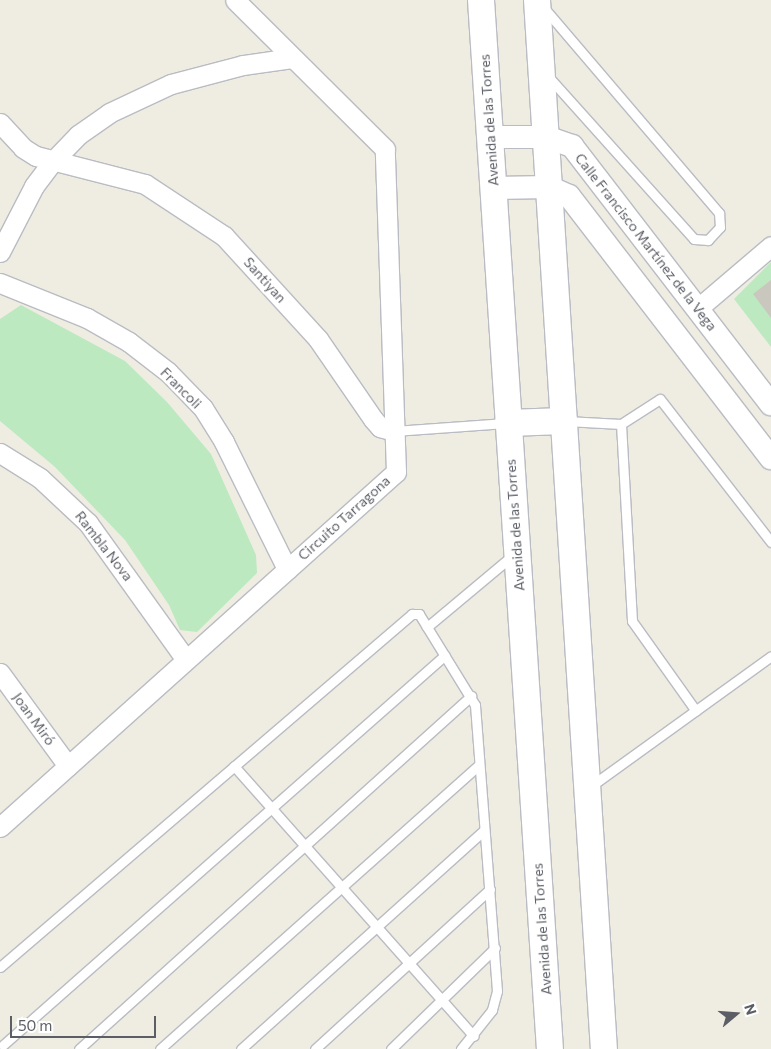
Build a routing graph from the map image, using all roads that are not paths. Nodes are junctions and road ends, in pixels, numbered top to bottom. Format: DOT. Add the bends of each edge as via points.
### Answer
graph roads {
  1 [pos="235,0"];
  2 [pos="481,0"];
  3 [pos="537,0"];
  4 [pos="292,58"];
  5 [pos="541,68"];
  6 [pos="0,123"];
  7 [pos="490,137"];
  8 [pos="546,137"];
  9 [pos="54,160"];
  10 [pos="549,186"];
  11 [pos="494,188"];
  12 [pos="771,246"];
  13 [pos="0,252"];
  14 [pos="0,283"];
  15 [pos="698,309"];
  16 [pos="672,329"];
  17 [pos="771,404"];
  18 [pos="564,421"];
  19 [pos="508,423"];
  20 [pos="621,424"];
  21 [pos="394,431"];
  22 [pos="0,453"];
  23 [pos="771,458"];
  24 [pos="771,542"];
  25 [pos="517,552"];
  26 [pos="287,569"];
  27 [pos="428,627"];
  28 [pos="445,655"];
  29 [pos="771,656"];
  30 [pos="186,660"];
  31 [pos="0,672"];
  32 [pos="472,696"];
  33 [pos="696,711"];
  34 [pos="68,766"];
  35 [pos="234,766"];
  36 [pos="478,766"];
  37 [pos="587,789"];
  38 [pos="270,806"];
  39 [pos="0,827"];
  40 [pos="483,831"];
  41 [pos="305,846"];
  42 [pos="341,888"];
  43 [pos="490,889"];
  44 [pos="376,928"];
  45 [pos="495,948"];
  46 [pos="409,965"];
  47 [pos="0,966"];
  48 [pos="441,1001"];
  49 [pos="474,1036"];
  50 [pos="3,1045"];
  51 [pos="79,1049"];
  52 [pos="160,1049"];
  53 [pos="241,1049"];
  54 [pos="315,1049"];
  55 [pos="391,1049"];
  56 [pos="461,1049"];
  57 [pos="550,1049"];
  58 [pos="604,1049"];
  1 -- 4 [label="street, Circuito Tarragona"];
  2 -- 7 [label="main road, Avenida de las Torres"];
  3 -- 5 [label="main road"];
  3 -- 5 [label="lane" via="719,213 720,227 708,240 694,239"];
  4 -- 9 [label="street" via="243,65 139,95 78,135"];
  4 -- 21 [label="street, Circuito Tarragona" via="385,149"];
  5 -- 8 [label="main road"];
  6 -- 9 [label="street, Santiyan" via="23,148"];
  7 -- 8 [label="street, Calle Francisco Martínez de la Vega"];
  7 -- 11 [label="main road, Avenida de las Torres"];
  8 -- 10 [label="main road"];
  8 -- 15 [label="street, Calle Francisco Martínez de la Vega" via="572,146"];
  9 -- 13 [label="street" via="34,186"];
  9 -- 21 [label="street, Santiyan" via="146,184 224,236 318,339 372,419 380,427"];
  10 -- 11 [label="street"];
  10 -- 16 [label="street" via="569,196"];
  10 -- 18 [label="main road"];
  11 -- 19 [label="main road, Avenida de las Torres"];
  12 -- 15 [label="street"];
  14 -- 26 [label="street, Francoli" via="87,318 129,342 168,372 203,408 224,442"];
  15 -- 16 [label="street"];
  15 -- 17 [label="street, Calle Francisco Martínez de la Vega"];
  16 -- 23 [label="street"];
  18 -- 19 [label="main road"];
  18 -- 20 [label="lane"];
  18 -- 37 [label="main road"];
  19 -- 21 [label="lane"];
  19 -- 25 [label="main road, Avenida de las Torres"];
  20 -- 24 [label="lane" via="660,399"];
  20 -- 33 [label="lane" via="632,621"];
  21 -- 26 [label="street, Circuito Tarragona" via="396,472"];
  22 -- 30 [label="street, Rambla Nova" via="40,478 88,523"];
  25 -- 27 [label="lane"];
  25 -- 57 [label="main road, Avenida de las Torres"];
  26 -- 30 [label="street, Circuito Tarragona"];
  27 -- 28 [label="lane"];
  27 -- 35 [label="lane" via="419,614 412,614"];
  28 -- 32 [label="lane"];
  28 -- 38 [label="lane"];
  29 -- 33 [label="lane"];
  30 -- 34 [label="street, Circuito Tarragona"];
  31 -- 34 [label="street, Joan Miró"];
  32 -- 36 [label="lane"];
  32 -- 41 [label="lane"];
  33 -- 37 [label="lane"];
  34 -- 39 [label="street, Circuito Tarragona"];
  35 -- 38 [label="lane"];
  35 -- 47 [label="lane"];
  36 -- 40 [label="lane"];
  36 -- 42 [label="lane"];
  37 -- 58 [label="main road"];
  38 -- 41 [label="lane"];
  38 -- 50 [label="lane"];
  40 -- 43 [label="lane"];
  40 -- 44 [label="lane"];
  41 -- 42 [label="lane"];
  41 -- 51 [label="lane"];
  42 -- 44 [label="lane"];
  42 -- 52 [label="lane"];
  43 -- 45 [label="lane"];
  43 -- 46 [label="lane"];
  44 -- 46 [label="lane"];
  44 -- 53 [label="lane"];
  45 -- 48 [label="lane"];
  45 -- 49 [label="lane" via="494,1000"];
  46 -- 48 [label="lane"];
  46 -- 54 [label="lane"];
  48 -- 49 [label="lane"];
  48 -- 55 [label="lane"];
  49 -- 56 [label="lane"];
}
